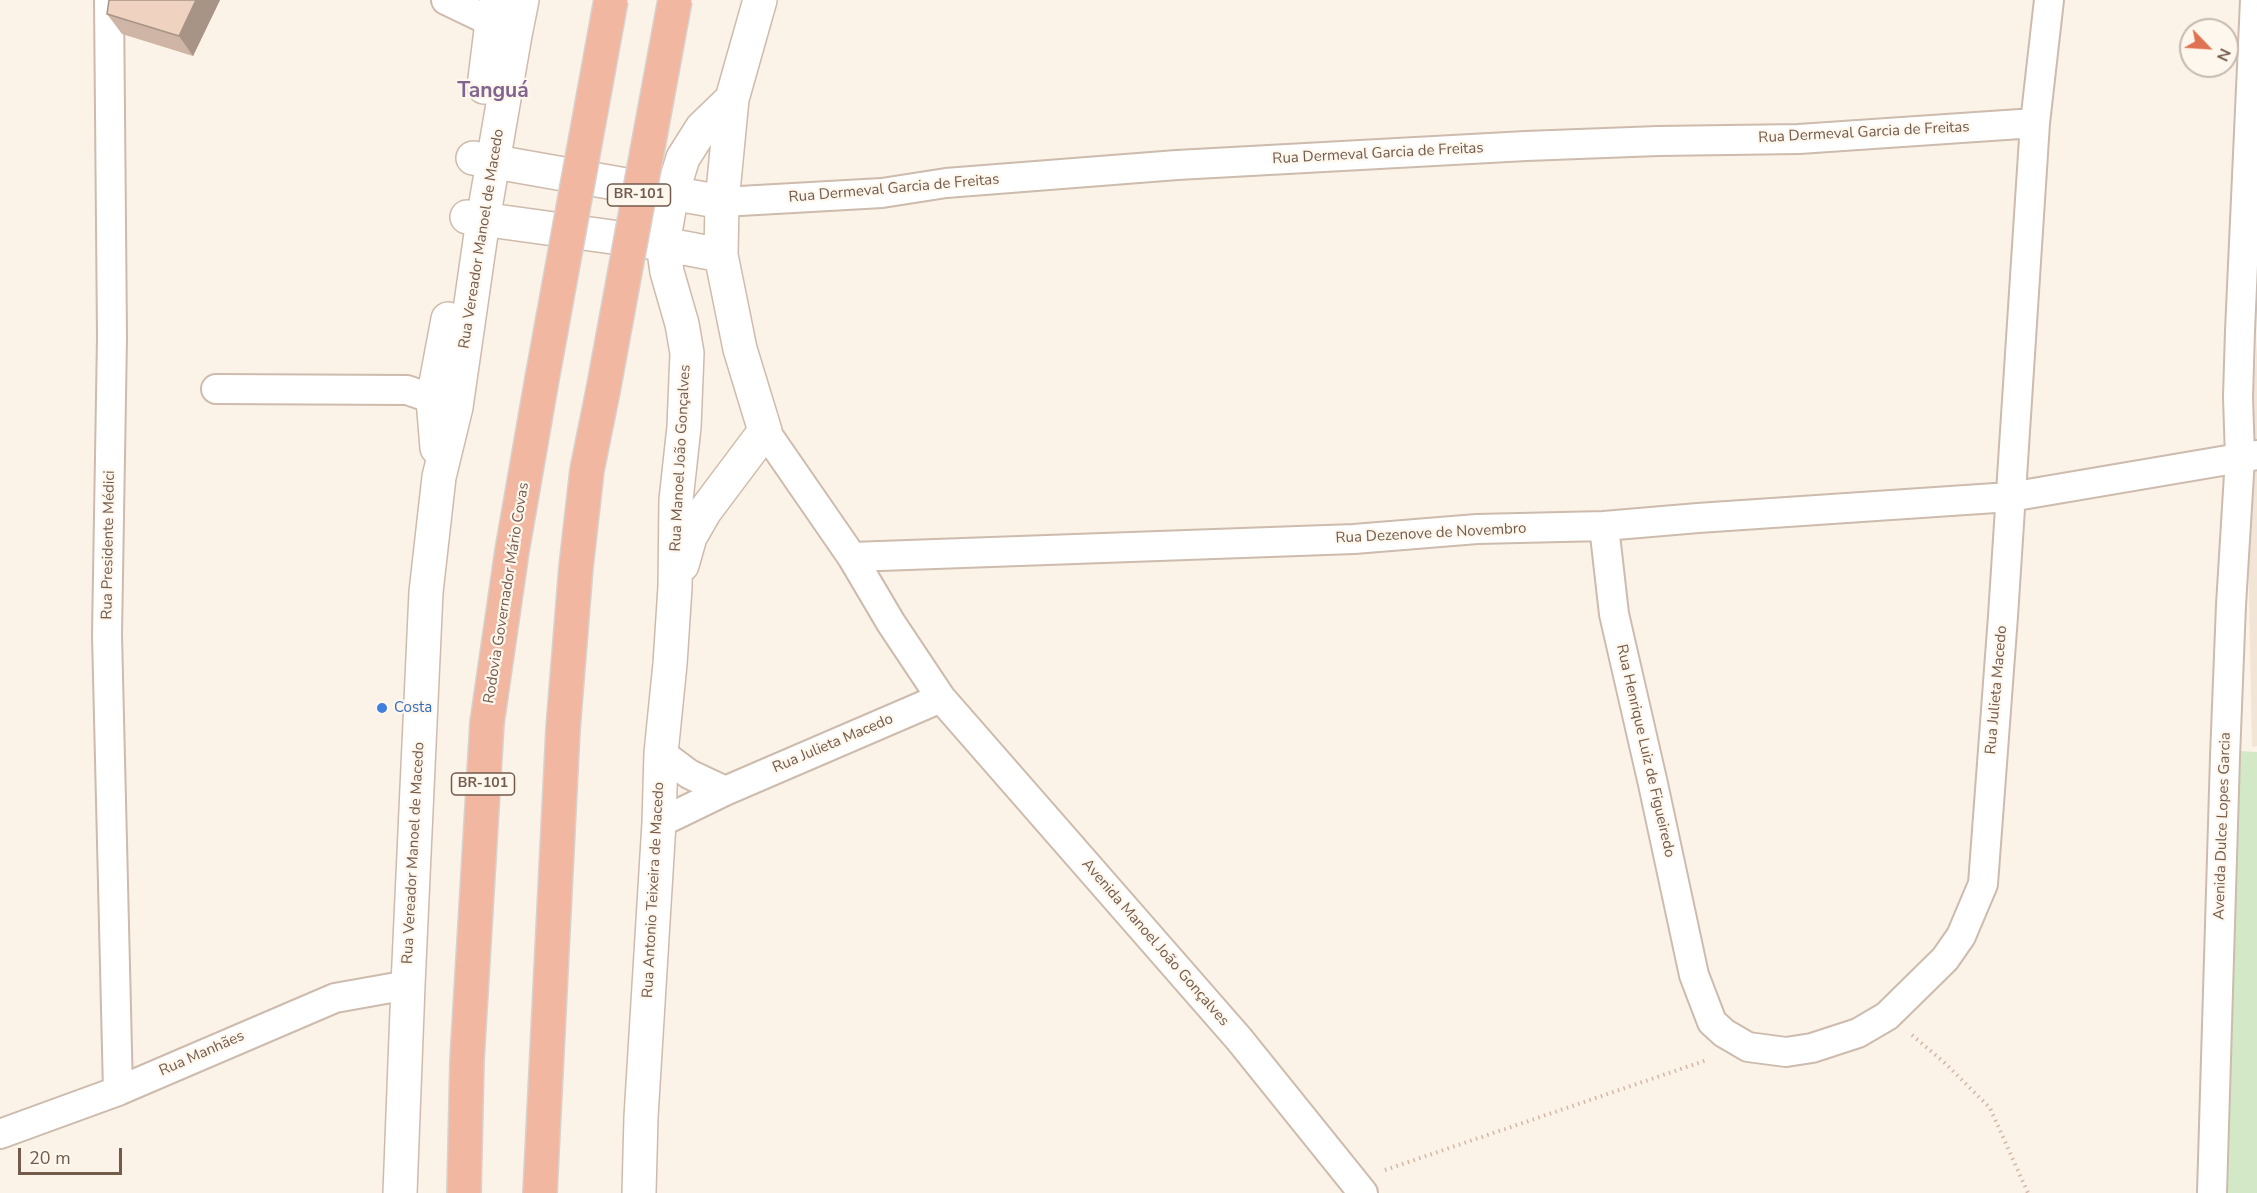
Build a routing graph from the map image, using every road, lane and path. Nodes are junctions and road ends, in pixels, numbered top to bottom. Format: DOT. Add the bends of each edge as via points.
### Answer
graph roads {
  1 [pos="109,0"];
  2 [pos="446,0"];
  3 [pos="522,0"];
  4 [pos="611,0"];
  5 [pos="675,0"];
  6 [pos="760,0"];
  7 [pos="2049,0"];
  8 [pos="2255,0"];
  9 [pos="501,19"];
  10 [pos="732,99"];
  11 [pos="2036,123"];
  12 [pos="483,160"];
  13 [pos="672,193"];
  14 [pos="722,202"];
  15 [pos="475,218"];
  16 [pos="663,244"];
  17 [pos="721,255"];
  18 [pos="216,389"];
  19 [pos="433,399"];
  20 [pos="765,431"];
  21 [pos="2249,457"];
  22 [pos="439,477"];
  23 [pos="2010,497"];
  24 [pos="1604,526"];
  25 [pos="852,557"];
  26 [pos="675,586"];
  27 [pos="941,698"];
  28 [pos="661,753"];
  29 [pos="725,791"];
  30 [pos="659,823"];
  31 [pos="408,985"];
  32 [pos="1887,1016"];
  33 [pos="1748,1047"];
  34 [pos="118,1091"];
  35 [pos="0,1134"];
  36 [pos="1359,1187"];
  37 [pos="400,1193"];
  38 [pos="464,1193"];
  39 [pos="540,1193"];
  40 [pos="639,1193"];
  41 [pos="2028,1193"];
  42 [pos="2212,1193"];
  1 -- 34 [label="street, Rua Presidente Médici" via="112,337 107,635"];
  2 -- 9 [label="street"];
  3 -- 9 [label="street, Rua Vereador Manoel de Macedo"];
  4 -- 38 [label="highway, Rodovia Governador Mário Covas / BR-101, bridge" via="542,380 487,723 467,1060"];
  5 -- 39 [label="highway, BR-101, bridge" via="587,470 576,567 563,729"];
  6 -- 10 [label="street"];
  7 -- 11 [label="street, Rua Julieta Macedo"];
  8 -- 21 [label="street, Avenida Dulce Lopes Garcia" via="2238,397"];
  9 -- 12 [label="street, Rua Vereador Manoel de Macedo" via="488,62"];
  10 -- 13 [label="street, Rua Manoel João Gonçalves" via="691,142"];
  10 -- 14 [label="street"];
  11 -- 14 [label="street, Rua Dermeval Garcia de Freitas" via="1798,139 1526,146 1177,165 946,183 882,193"];
  11 -- 23 [label="street, Rua Julieta Macedo"];
  12 -- 13 [label="street"];
  12 -- 15 [label="street, Rua Vereador Manoel de Macedo"];
  13 -- 14 [label="street"];
  13 -- 16 [label="street, Rua Manoel João Gonçalves"];
  14 -- 17 [label="street"];
  15 -- 16 [label="street"];
  15 -- 19 [label="street, Rua Vereador Manoel de Macedo"];
  15 -- 22 [label="street, Rua Vereador Manoel de Macedo" via="456,407"];
  16 -- 17 [label="street"];
  16 -- 26 [label="street, Rua Manoel João Gonçalves" via="687,353 676,500"];
  17 -- 20 [label="street" via="740,349"];
  18 -- 19 [label="street" via="407,390"];
  19 -- 22 [label="street, Rua Vereador Manoel de Macedo"];
  20 -- 25 [label="street"];
  20 -- 26 [label="street, Rua Manoel João Gonçalves" via="705,511 690,537"];
  21 -- 23 [label="street, Rua Dezenove de Novembro"];
  21 -- 42 [label="street, Avenida Dulce Lopes Garcia" via="2230,605"];
  22 -- 31 [label="street, Rua Vereador Manoel de Macedo" via="426,592"];
  23 -- 24 [label="street, Rua Dezenove de Novembro"];
  23 -- 32 [label="street, Rua Julieta Macedo" via="1983,884 1961,936 1945,959"];
  24 -- 25 [label="street, Rua Dezenove de Novembro"];
  24 -- 33 [label="street, Rua Henrique Luiz de Figueiredo" via="1614,615 1694,975 1713,1022 1724,1034"];
  25 -- 27 [label="street"];
  26 -- 28 [label="street, Rua Antonio Teixeira de Macedo"];
  27 -- 29 [label="street, Rua Julieta Macedo"];
  27 -- 36 [label="street, Avenida Manoel João Gonçalves" via="1239,1039"];
  28 -- 29 [label="street" via="688,774"];
  28 -- 30 [label="street, Rua Antonio Teixeira de Macedo"];
  29 -- 30 [label="street, Rua Julieta Macedo"];
  30 -- 40 [label="street, Rua Antonio Teixeira de Macedo"];
  31 -- 34 [label="street, Rua Manhães" via="335,998"];
  31 -- 37 [label="street, Rua Vereador Manoel de Macedo"];
  32 -- 33 [label="street, Rua Julieta Macedo" via="1858,1033 1812,1048 1786,1052"];
  32 -- 41 [label="path" via="1946,1064 1990,1108"];
  33 -- 36 [label="path"];
  34 -- 35 [label="street, Rua Manhães"];
}
